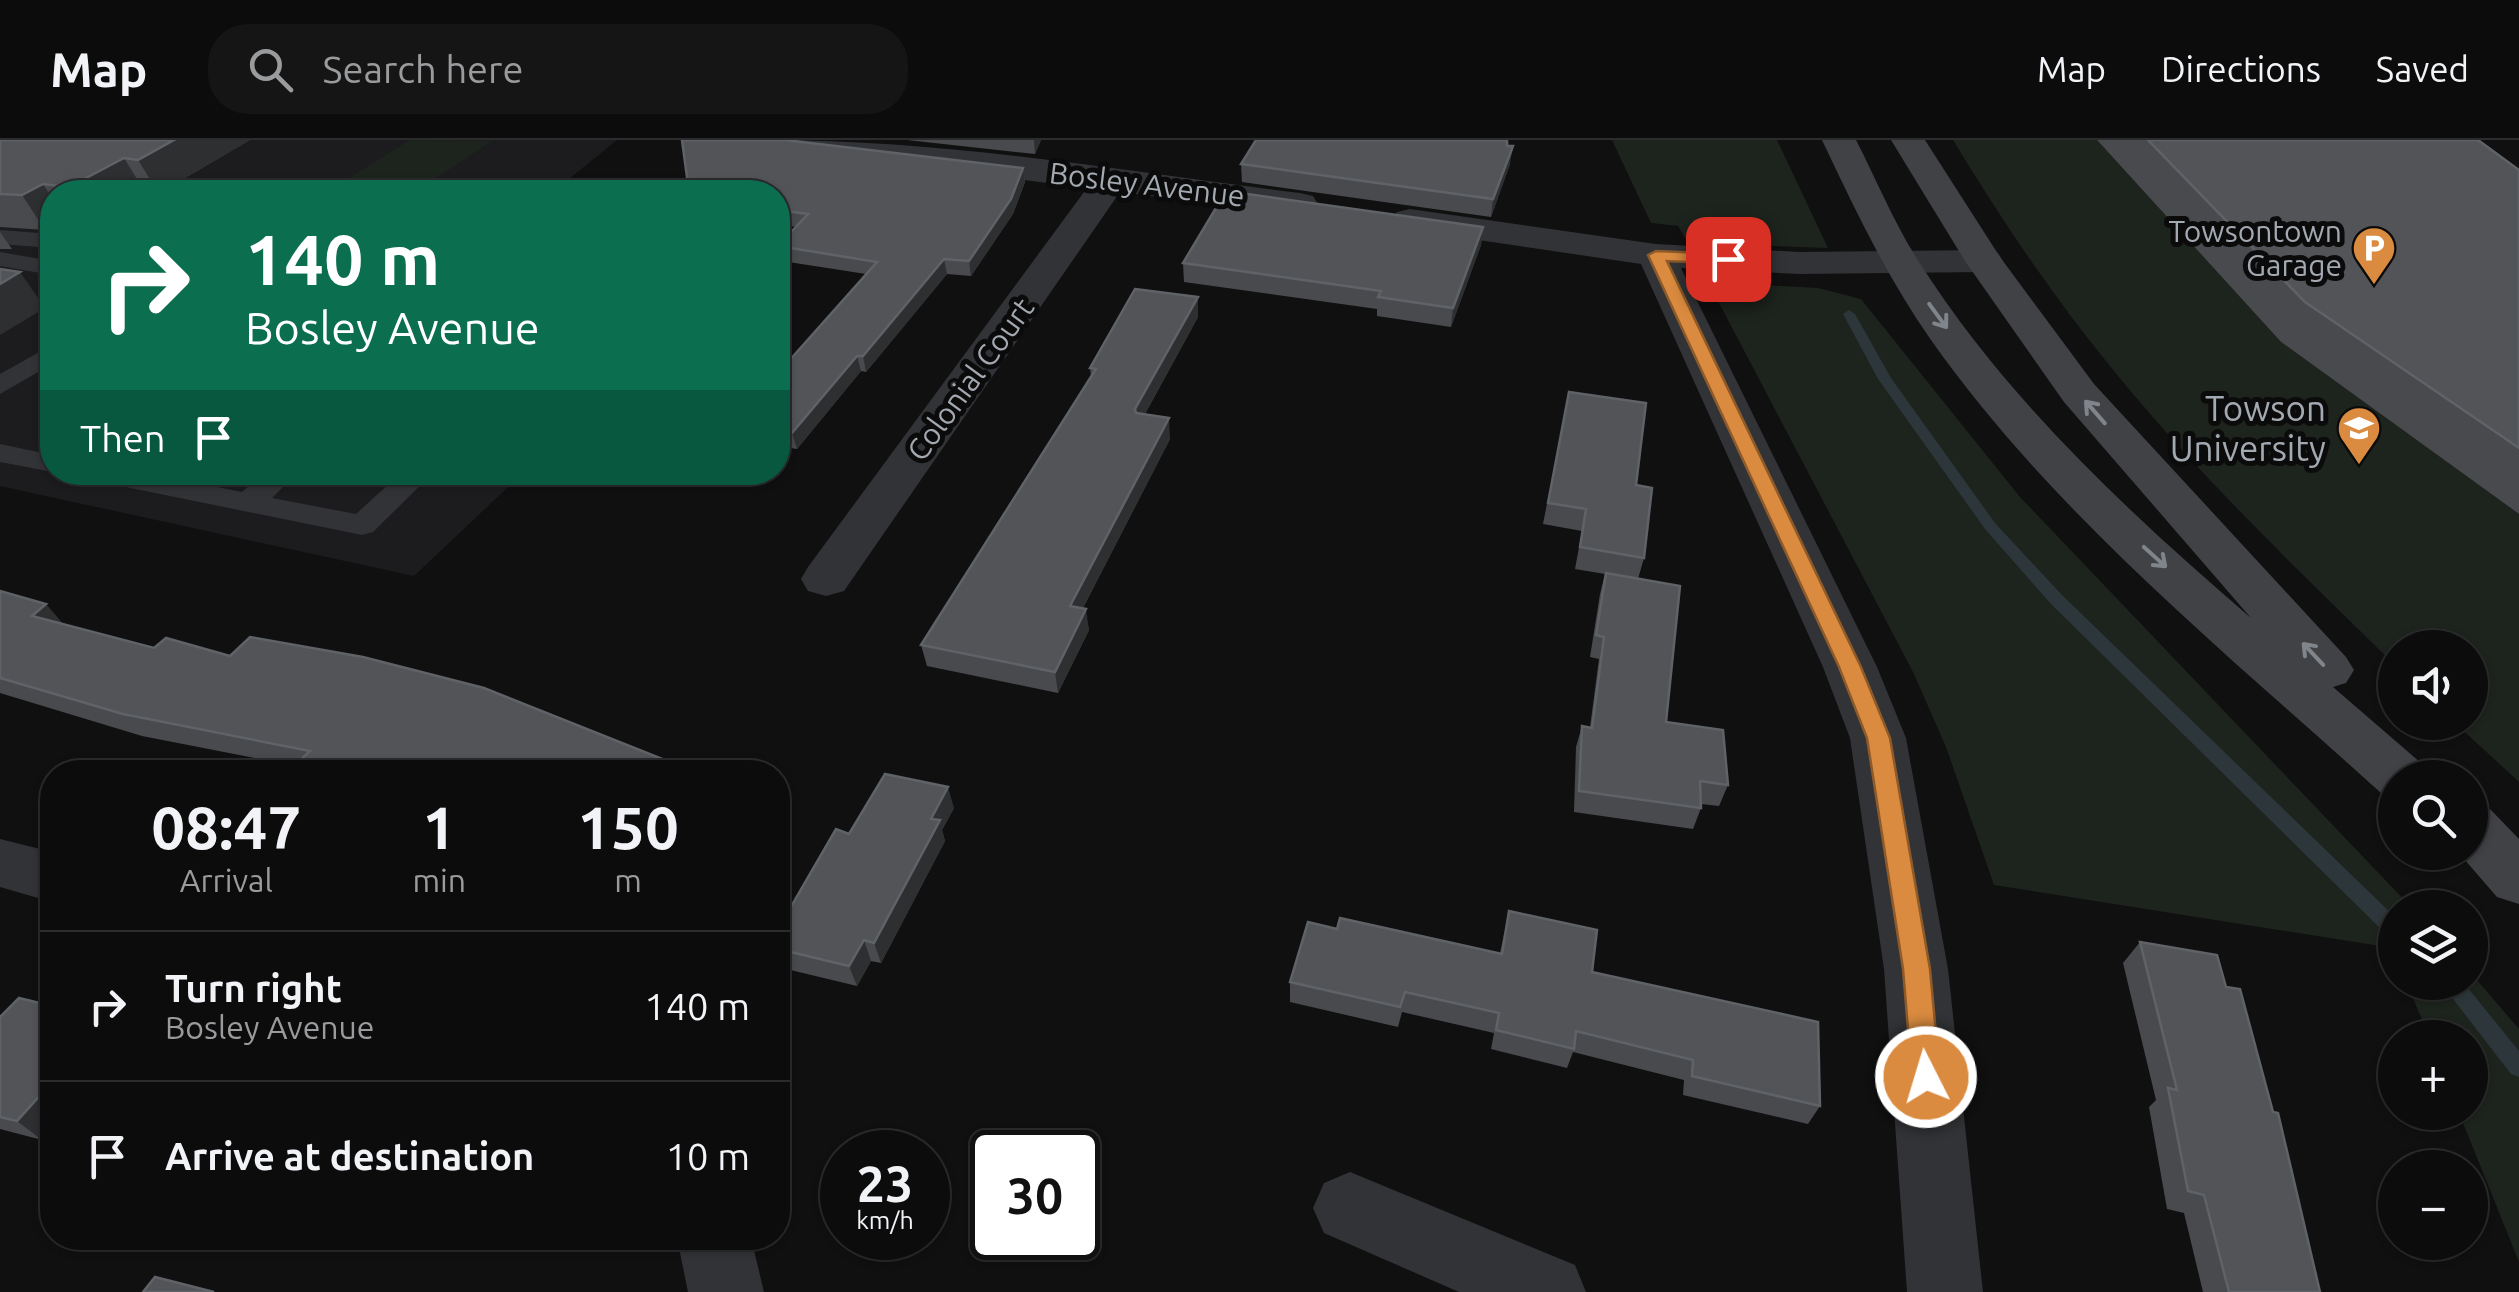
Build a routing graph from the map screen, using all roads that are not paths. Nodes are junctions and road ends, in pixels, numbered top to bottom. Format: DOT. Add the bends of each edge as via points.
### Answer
graph roads {
  1 [pos="786,140"];
  2 [pos="1839,140"];
  3 [pos="1908,140"];
  4 [pos="1112,178"];
  5 [pos="1327,208"];
  6 [pos="1385,216"];
  7 [pos="0,237"];
  8 [pos="40,240"];
  9 [pos="1656,255"];
  10 [pos="0,259"];
  11 [pos="1899,261"];
  12 [pos="1984,261"];
  13 [pos="40,266"];
  14 [pos="40,360"];
  15 [pos="0,386"];
  16 [pos="40,440"];
  17 [pos="10,455"];
  18 [pos="40,461"];
  19 [pos="172,485"];
  20 [pos="268,485"];
  21 [pos="406,485"];
  22 [pos="248,502"];
  23 [pos="826,579"];
  24 [pos="2380,760"];
  25 [pos="2410,760"];
  26 [pos="2488,846"];
  27 [pos="2488,855"];
  28 [pos="2519,881"];
  29 [pos="1350,1208"];
  30 [pos="1548,1292"];
  31 [pos="1945,1292"];
  1 -- 4 [label="street, Bosley Avenue"];
  2 -- 11 [label="main road"];
  3 -- 12 [label="main road"];
  4 -- 5 [label="street, Bosley Avenue"];
  4 -- 23 [label="street, Colonial Court"];
  6 -- 9 [label="street"];
  7 -- 8 [label="lane"];
  9 -- 11 [label="street"];
  9 -- 31 [label="street" via="1878,738 1916,969"];
  10 -- 13 [label="lane"];
  11 -- 12 [label="street"];
  11 -- 24 [label="main road, one-way" via="2018,418 2103,511"];
  25 -- 12 [label="main road, one-way" via="2079,393"];
  14 -- 15 [label="lane"];
  16 -- 17 [label="lane"];
  17 -- 18 [label="lane"];
  19 -- 22 [label="lane"];
  20 -- 22 [label="lane"];
  21 -- 22 [label="lane" via="362,525"];
  26 -- 28 [label="main road"];
  27 -- 28 [label="main road"];
  29 -- 30 [label="street"];
}
